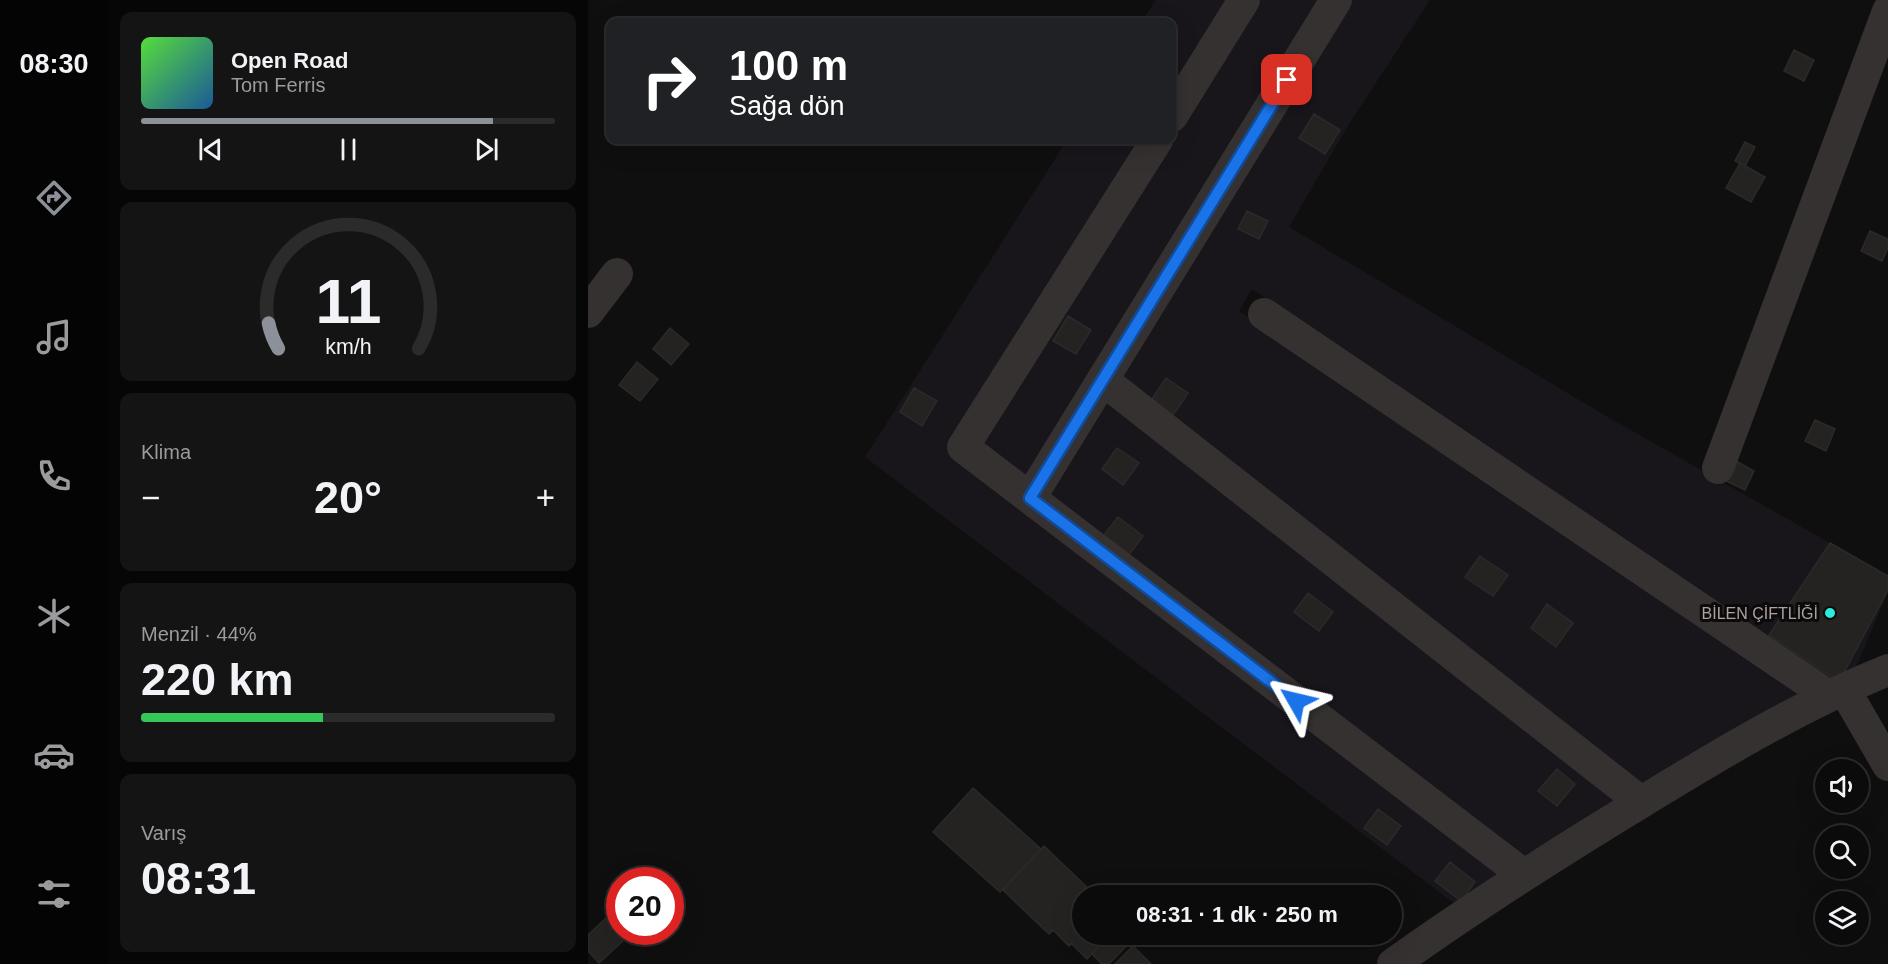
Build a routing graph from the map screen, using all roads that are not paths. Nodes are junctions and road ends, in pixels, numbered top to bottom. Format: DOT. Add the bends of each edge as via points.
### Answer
graph roads {
  1 [pos="1244,0"];
  2 [pos="1336,0"];
  3 [pos="1888,11"];
  4 [pos="1176,110"];
  5 [pos="1153,144"];
  6 [pos="617,274"];
  7 [pos="588,312"];
  8 [pos="1264,314"];
  9 [pos="1103,380"];
  10 [pos="1718,468"];
  11 [pos="1030,498"];
  12 [pos="1888,670"];
  13 [pos="1836,693"];
  14 [pos="1888,765"];
  15 [pos="1641,802"];
  16 [pos="1524,875"];
  17 [pos="1393,964"];
  1 -- 4 [label="lane"];
  2 -- 9 [label="lane"];
  3 -- 10 [label="lane"];
  5 -- 11 [label="lane" via="963,447"];
  6 -- 7 [label="lane"];
  8 -- 13 [label="lane"];
  9 -- 11 [label="lane"];
  9 -- 15 [label="lane"];
  11 -- 16 [label="lane"];
  12 -- 13 [label="lane"];
  13 -- 14 [label="lane"];
  13 -- 15 [label="lane" via="1752,736"];
  15 -- 16 [label="lane"];
  16 -- 17 [label="lane"];
}
